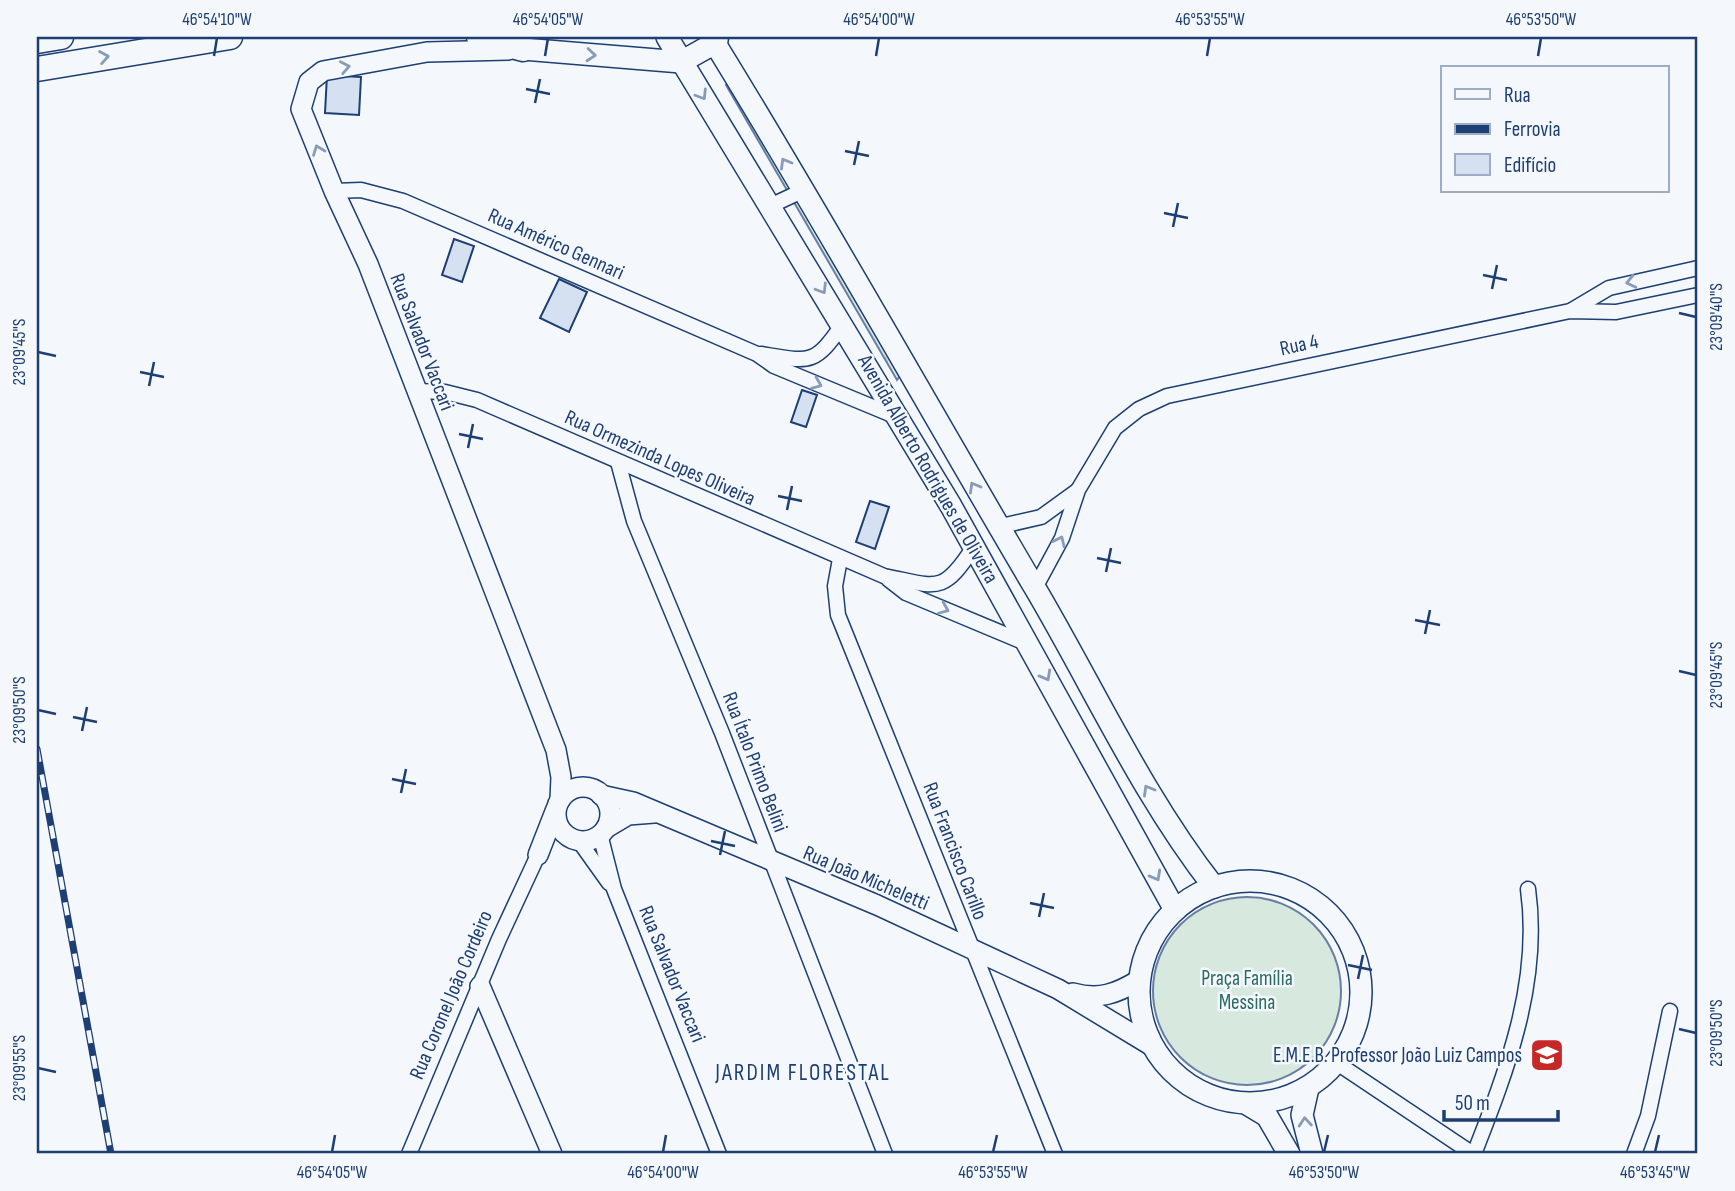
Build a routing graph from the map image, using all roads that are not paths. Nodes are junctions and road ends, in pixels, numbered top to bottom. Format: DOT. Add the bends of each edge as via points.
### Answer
graph roads {
  1 [pos="61,37"];
  2 [pos="230,37"];
  3 [pos="479,37"];
  4 [pos="667,37"];
  5 [pos="714,39"];
  6 [pos="37,41"];
  7 [pos="523,49"];
  8 [pos="681,62"];
  9 [pos="37,69"];
  10 [pos="334,191"];
  11 [pos="802,191"];
  12 [pos="771,206"];
  13 [pos="1698,268"];
  14 [pos="1668,274"];
  15 [pos="1698,295"];
  16 [pos="1672,301"];
  17 [pos="1570,311"];
  18 [pos="843,324"];
  19 [pos="757,354"];
  20 [pos="415,391"];
  21 [pos="897,417"];
  22 [pos="618,462"];
  23 [pos="1078,491"];
  24 [pos="997,527"];
  25 [pos="973,548"];
  26 [pos="840,559"];
  27 [pos="884,576"];
  28 [pos="1035,588"];
  29 [pos="1029,645"];
  30 [pos="556,750"];
  31 [pos="594,791"];
  32 [pos="558,804"];
  33 [pos="654,813"];
  34 [pos="603,831"];
  35 [pos="575,840"];
  36 [pos="538,855"];
  37 [pos="772,863"];
  38 [pos="1214,887"];
  39 [pos="614,889"];
  40 [pos="1528,889"];
  41 [pos="1175,910"];
  42 [pos="970,948"];
  43 [pos="1139,980"];
  44 [pos="480,986"];
  45 [pos="1058,989"];
  46 [pos="1670,1011"];
  47 [pos="1152,1046"];
  48 [pos="1337,1063"];
  49 [pos="1308,1088"];
  50 [pos="1247,1104"];
  51 [pos="409,1154"];
  52 [pos="552,1154"];
  53 [pos="719,1154"];
  54 [pos="885,1154"];
  55 [pos="1055,1154"];
  56 [pos="1289,1154"];
  57 [pos="1312,1154"];
  58 [pos="1473,1154"];
  59 [pos="1634,1154"];
  1 -- 6 [label="highway"];
  9 -- 2 [label="highway, one-way"];
  3 -- 7 [label="highway"];
  4 -- 8 [label="main road, Avenida Alberto Rodrigues de Oliveira"];
  5 -- 8 [label="main road"];
  11 -- 5 [label="main road, Avenida Alberto Rodrigues de Oliveira, one-way"];
  7 -- 8 [label="main road, one-way"];
  10 -- 7 [label="street, Rua Salvador Vaccari, one-way" via="301,108 309,82 323,71 427,52"];
  8 -- 12 [label="main road, Avenida Alberto Rodrigues de Oliveira, one-way"];
  10 -- 19 [label="street, Rua Américo Gennari" via="361,190 404,201"];
  10 -- 20 [label="street, Rua Salvador Vaccari" via="368,264"];
  11 -- 12 [label="street"];
  24 -- 11 [label="main road, Avenida Alberto Rodrigues de Oliveira, one-way"];
  12 -- 18 [label="main road, Avenida Alberto Rodrigues de Oliveira, one-way"];
  13 -- 14 [label="street, Rua 4"];
  14 -- 16 [label="street"];
  14 -- 17 [label="street, Rua 4, one-way" via="1609,288"];
  15 -- 16 [label="street, Rua 4"];
  16 -- 17 [label="street, Rua 4" via="1616,312"];
  17 -- 23 [label="street, Rua 4" via="1167,396 1139,409 1115,428"];
  18 -- 19 [label="street, Rua Américo Gennari" via="814,358 803,361"];
  18 -- 21 [label="main road, Avenida Alberto Rodrigues de Oliveira"];
  19 -- 21 [label="street, Rua Américo Gennari, one-way" via="774,366"];
  20 -- 22 [label="street, Rua Ormezinda Lopes Oliveira" via="445,391 477,400"];
  20 -- 30 [label="street, Rua Salvador Vaccari"];
  21 -- 25 [label="main road, Avenida Alberto Rodrigues de Oliveira"];
  22 -- 26 [label="street, Rua Ormezinda Lopes Oliveira"];
  22 -- 37 [label="street, Rua Ítalo Primo Belini" via="634,521"];
  23 -- 24 [label="street, Rua 4" via="1041,517"];
  28 -- 23 [label="street, Rua 4, one-way" via="1062,538"];
  24 -- 28 [label="main road, Avenida Alberto Rodrigues de Oliveira"];
  25 -- 27 [label="street, Rua Ormezinda Lopes Oliveira" via="957,573 933,586"];
  25 -- 29 [label="main road, Avenida Alberto Rodrigues de Oliveira"];
  26 -- 27 [label="street, Rua Ormezinda Lopes Oliveira"];
  26 -- 42 [label="street, Rua Francisco Carillo" via="835,586 838,615"];
  27 -- 29 [label="street, Rua Ormezinda Lopes Oliveira, one-way" via="906,593"];
  38 -- 28 [label="main road, Avenida Alberto Rodrigues de Oliveira, one-way" via="1153,799"];
  29 -- 41 [label="main road, Avenida Alberto Rodrigues de Oliveira, one-way"];
  30 -- 31 [label="street, Rua Salvador Vaccari"];
  30 -- 32 [label="street, Rua Salvador Vaccari" via="561,777"];
  31 -- 32 [label="street" via="571,790"];
  31 -- 33 [label="street, Rua João Micheletti" via="618,796"];
  31 -- 34 [label="street" via="609,810"];
  32 -- 35 [label="street" via="559,826"];
  32 -- 36 [label="street, Rua Coronel João Cordeiro"];
  33 -- 34 [label="street" via="628,815"];
  33 -- 37 [label="street, Rua João Micheletti"];
  34 -- 35 [label="street"];
  34 -- 39 [label="street, Rua Salvador Vaccari"];
  35 -- 36 [label="street"];
  35 -- 39 [label="street, Rua Salvador Vaccari"];
  36 -- 44 [label="street, Rua Coronel João Cordeiro"];
  37 -- 42 [label="street, Rua João Micheletti"];
  37 -- 54 [label="street, Rua Ítalo Primo Belini"];
  38 -- 41 [label="main road"];
  38 -- 48 [label="main road" via="1250,881 1286,886 1318,903 1343,929 1358,962 1363,997 1355,1032"];
  39 -- 53 [label="street, Rua Salvador Vaccari"];
  40 -- 58 [label="street" via="1531,958 1522,1013 1503,1081"];
  41 -- 43 [label="main road" via="1157,930"];
  42 -- 45 [label="street, Rua João Micheletti"];
  42 -- 55 [label="street, Rua Francisco Carillo"];
  43 -- 45 [label="street, Rua João Micheletti" via="1095,997"];
  43 -- 47 [label="main road" via="1141,1014"];
  44 -- 51 [label="street, Rua Coronel João Cordeiro"];
  44 -- 52 [label="street"];
  45 -- 47 [label="street, Rua João Micheletti"];
  46 -- 59 [label="street" via="1648,1116"];
  47 -- 50 [label="main road" via="1192,1087 1218,1099"];
  48 -- 49 [label="main road"];
  48 -- 58 [label="street"];
  49 -- 50 [label="main road" via="1278,1101"];
  57 -- 49 [label="main road, one-way" via="1303,1115"];
  50 -- 56 [label="main road" via="1266,1116"];
}
